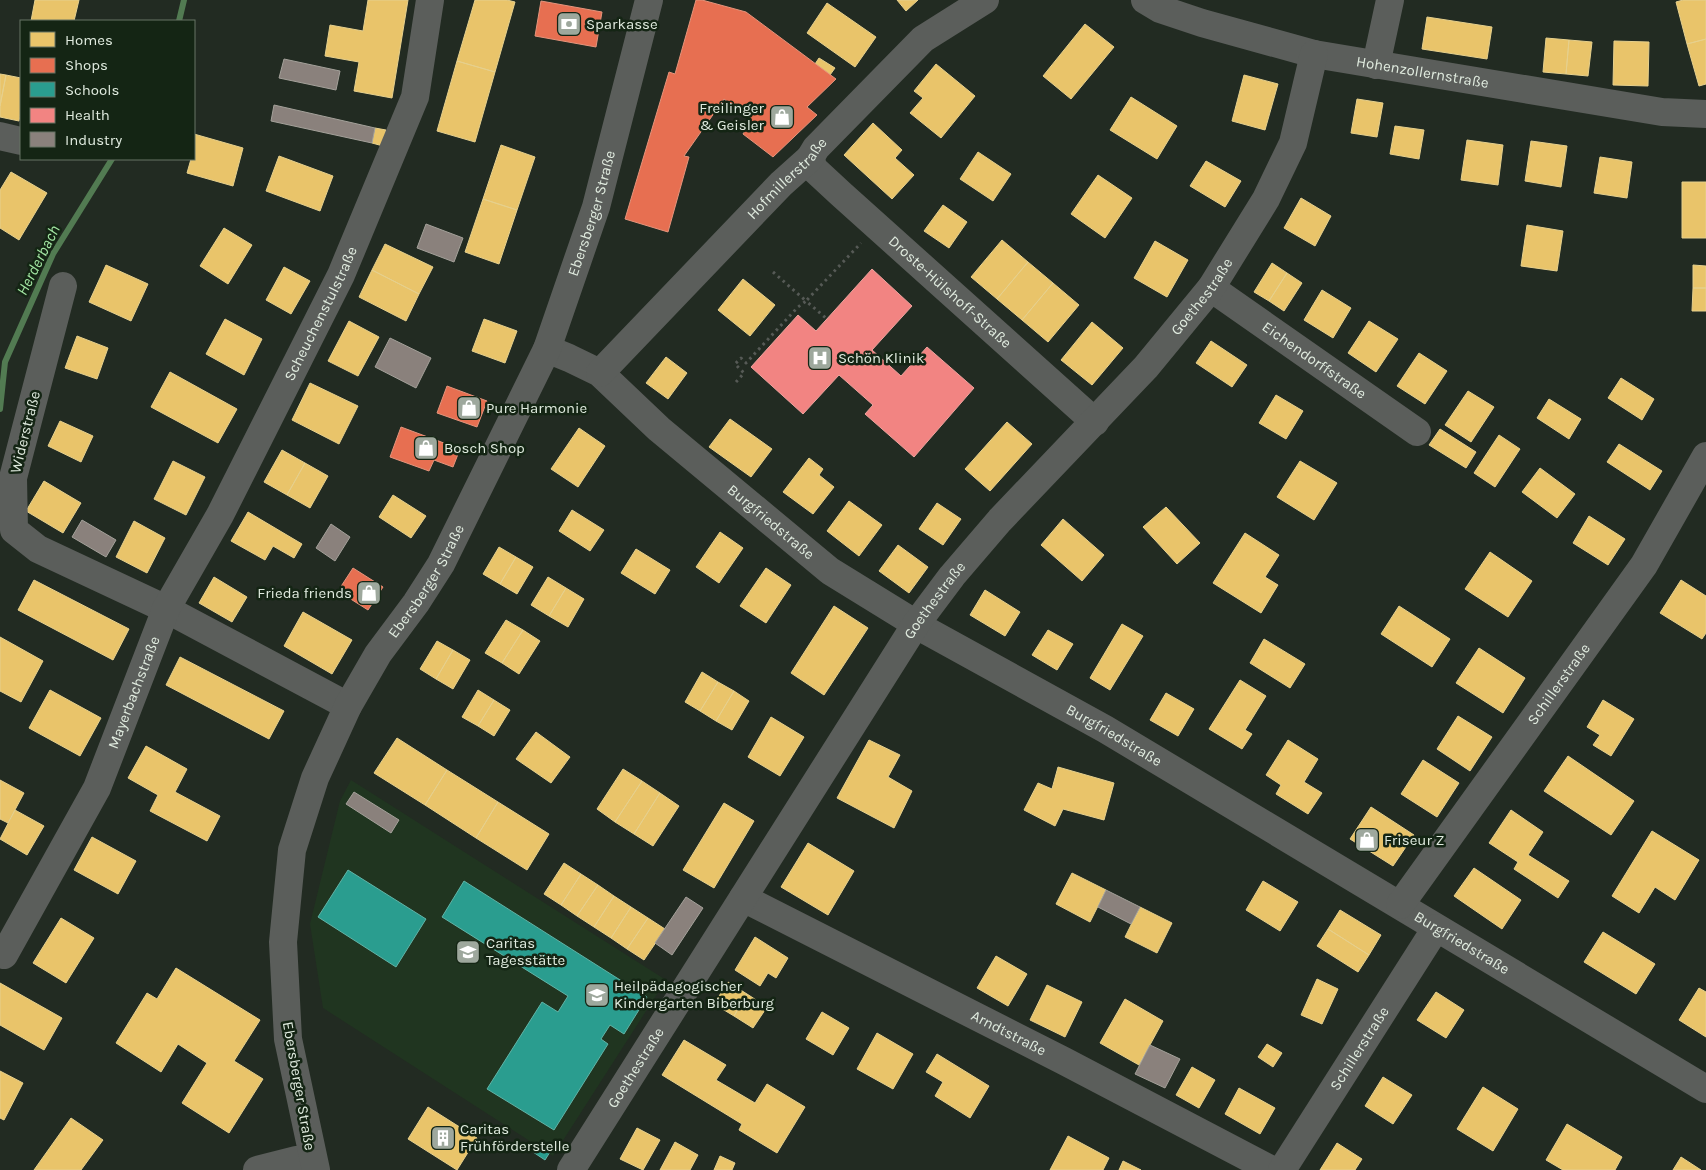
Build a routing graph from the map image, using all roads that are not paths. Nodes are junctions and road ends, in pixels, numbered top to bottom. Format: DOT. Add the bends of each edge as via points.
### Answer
graph roads {
  1 [pos="430,0"];
  2 [pos="649,0"];
  3 [pos="985,0"];
  4 [pos="1145,0"];
  5 [pos="1390,0"];
  6 [pos="1314,54"];
  7 [pos="1376,65"];
  8 [pos="1706,114"];
  9 [pos="0,136"];
  10 [pos="20,141"];
  11 [pos="810,158"];
  12 [pos="63,286"];
  13 [pos="1211,288"];
  14 [pos="546,349"];
  15 [pos="600,373"];
  16 [pos="1095,422"];
  17 [pos="1418,432"];
  18 [pos="1706,456"];
  19 [pos="166,609"];
  20 [pos="916,624"];
  21 [pos="348,706"];
  22 [pos="743,898"];
  23 [pos="1400,905"];
  24 [pos="1436,928"];
  25 [pos="0,953"];
  26 [pos="1706,1089"];
  27 [pos="314,1164"];
  28 [pos="257,1170"];
  29 [pos="571,1170"];
  30 [pos="1272,1170"];
  31 [pos="1282,1170"];
  1 -- 19 [label="street, Scheuchenstulstraße" via="415,98 341,275 220,514"];
  2 -- 14 [label="street, Ebersberger Straße" via="596,207"];
  3 -- 11 [label="street, Hofmillerstraße" via="923,38"];
  4 -- 6 [label="street, Hohenzollernstraße" via="1202,23"];
  5 -- 7 [label="street"];
  6 -- 7 [label="street, Hohenzollernstraße"];
  6 -- 13 [label="street, Goethestraße" via="1293,143 1266,199"];
  7 -- 8 [label="street, Hohenzollernstraße" via="1662,112"];
  9 -- 10 [label="street"];
  11 -- 15 [label="street, Hofmillerstraße" via="781,184"];
  11 -- 16 [label="street, Droste-Hülshoff-Straße" via="814,169"];
  12 -- 19 [label="street, Widerstraße" via="13,478 14,530 38,549"];
  13 -- 16 [label="street, Goethestraße" via="1146,367"];
  13 -- 17 [label="street, Eichendorffstraße"];
  14 -- 15 [label="street, Burgfriedstraße"];
  14 -- 21 [label="street, Ebersberger Straße" via="440,564 378,654"];
  15 -- 20 [label="street, Burgfriedstraße" via="659,429 830,571"];
  16 -- 20 [label="street, Goethestraße" via="1000,520"];
  18 -- 23 [label="street, Schillerstraße" via="1644,565"];
  19 -- 21 [label="street"];
  19 -- 25 [label="street, Mayerbachstraße" via="97,788 4,955"];
  20 -- 22 [label="street, Goethestraße"];
  20 -- 23 [label="street, Burgfriedstraße" via="1105,729"];
  21 -- 27 [label="street, Ebersberger Straße" via="315,778 292,850 283,942 288,1039"];
  22 -- 29 [label="street, Goethestraße"];
  22 -- 30 [label="street, Arndtstraße"];
  23 -- 24 [label="street, Burgfriedstraße"];
  24 -- 26 [label="street, Burgfriedstraße"];
  24 -- 31 [label="street, Schillerstraße"];
  27 -- 28 [label="street" via="296,1160"];
}
